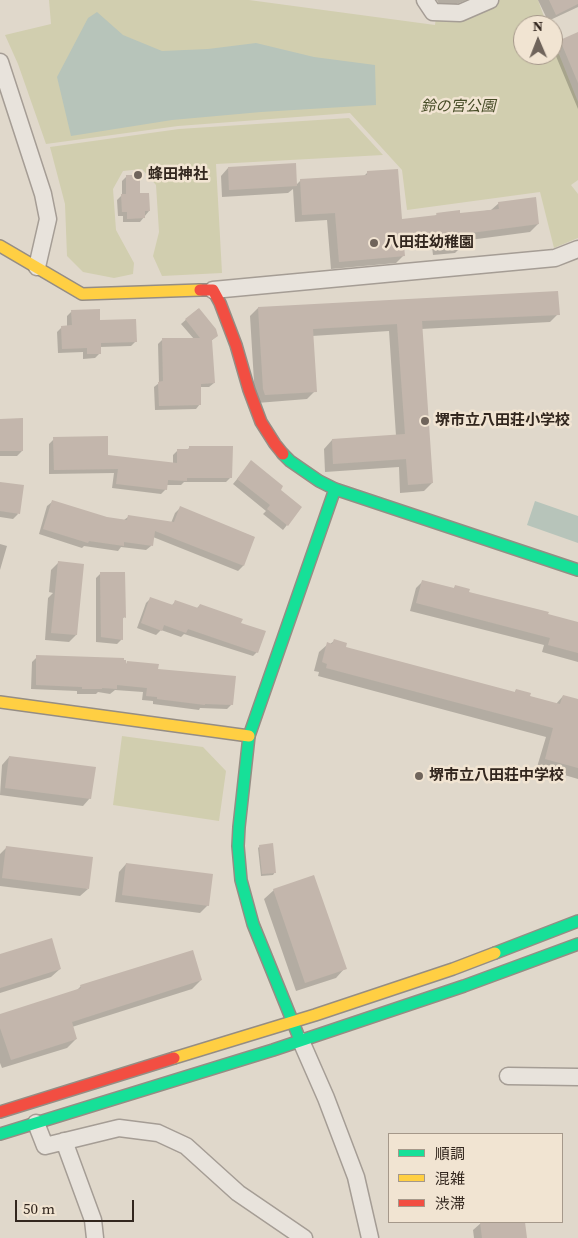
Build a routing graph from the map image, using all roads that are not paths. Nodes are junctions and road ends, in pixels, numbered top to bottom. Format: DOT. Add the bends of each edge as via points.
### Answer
graph roads {
  1 [pos="425,0"];
  2 [pos="490,0"];
  3 [pos="1,66"];
  4 [pos="0,246"];
  5 [pos="578,249"];
  6 [pos="37,267"];
  7 [pos="213,290"];
  8 [pos="335,489"];
  9 [pos="578,570"];
  10 [pos="0,702"];
  11 [pos="249,736"];
  12 [pos="578,921"];
  13 [pos="578,944"];
  14 [pos="292,1022"];
  15 [pos="302,1041"];
  16 [pos="508,1076"];
  17 [pos="578,1077"];
  18 [pos="0,1112"];
  19 [pos="36,1123"];
  20 [pos="0,1134"];
  21 [pos="64,1140"];
  22 [pos="95,1238"];
  23 [pos="304,1238"];
  24 [pos="370,1238"];
  1 -- 2 [label="street" via="433,12 460,13"];
  3 -- 6 [label="street" via="43,194 48,219"];
  4 -- 6 [label="street"];
  5 -- 7 [label="street" via="555,258"];
  6 -- 7 [label="street" via="82,294"];
  7 -- 8 [label="street" via="236,345 261,422 290,461"];
  8 -- 9 [label="street"];
  8 -- 11 [label="street"];
  10 -- 11 [label="street"];
  11 -- 14 [label="street" via="239,827 241,880 253,924"];
  12 -- 14 [label="street" via="453,969"];
  13 -- 15 [label="street"];
  14 -- 15 [label="street"];
  14 -- 18 [label="street"];
  15 -- 19 [label="street"];
  15 -- 24 [label="street" via="356,1177"];
  16 -- 17 [label="street"];
  19 -- 20 [label="street"];
  19 -- 21 [label="street" via="45,1146"];
  21 -- 22 [label="street" via="93,1220"];
  21 -- 23 [label="street" via="119,1128 158,1133 186,1146 238,1193"];
}
